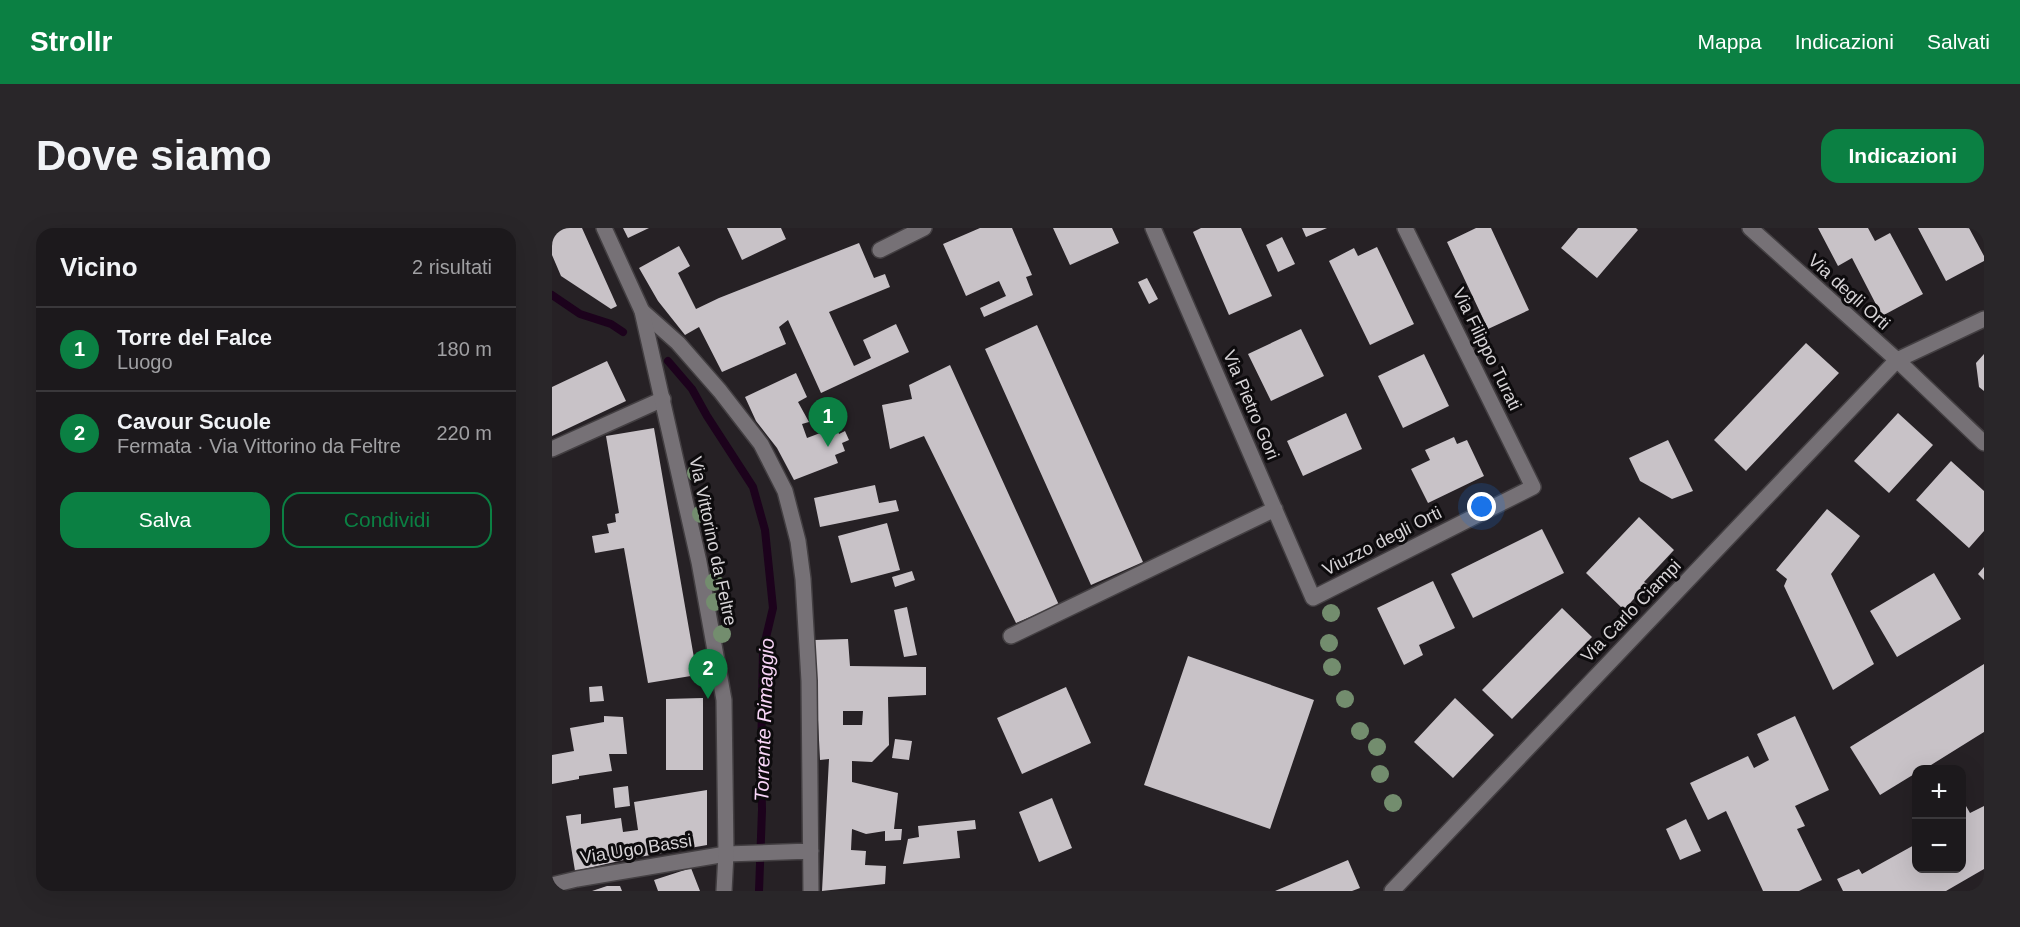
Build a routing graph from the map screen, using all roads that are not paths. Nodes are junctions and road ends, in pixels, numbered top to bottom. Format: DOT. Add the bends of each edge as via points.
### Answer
graph roads {
  1 [pos="604,228"];
  2 [pos="924,228"];
  3 [pos="1153,228"];
  4 [pos="1405,228"];
  5 [pos="1749,228"];
  6 [pos="880,250"];
  7 [pos="642,311"];
  8 [pos="1984,319"];
  9 [pos="1897,360"];
  10 [pos="663,399"];
  11 [pos="1984,443"];
  12 [pos="552,449"];
  13 [pos="1533,487"];
  14 [pos="1275,509"];
  15 [pos="1313,598"];
  16 [pos="1011,636"];
  17 [pos="811,851"];
  18 [pos="726,854"];
  19 [pos="552,885"];
  20 [pos="724,891"];
  21 [pos="811,891"];
  22 [pos="1394,891"];
  1 -- 7 [label="street"];
  2 -- 6 [label="street"];
  3 -- 14 [label="street, Via Pietro Gori"];
  4 -- 13 [label="street, Via Filippo Turati"];
  5 -- 9 [label="street, Via degli Orti"];
  7 -- 10 [label="street, Via Vittorino da Feltre"];
  7 -- 17 [label="street" via="720,391 761,444 785,491 803,579"];
  8 -- 9 [label="street"];
  9 -- 11 [label="street, Via degli Orti"];
  9 -- 22 [label="street, Via Carlo Ciampi"];
  10 -- 12 [label="street"];
  10 -- 18 [label="street, Via Vittorino da Feltre" via="724,700"];
  13 -- 15 [label="street, Viuzzo degli Orti"];
  14 -- 15 [label="street, Via Pietro Gori"];
  14 -- 16 [label="street"];
  17 -- 18 [label="street"];
  17 -- 21 [label="street"];
  18 -- 19 [label="street, Via Ugo Bassi"];
  18 -- 20 [label="street, Via Vittorino da Feltre"];
}
